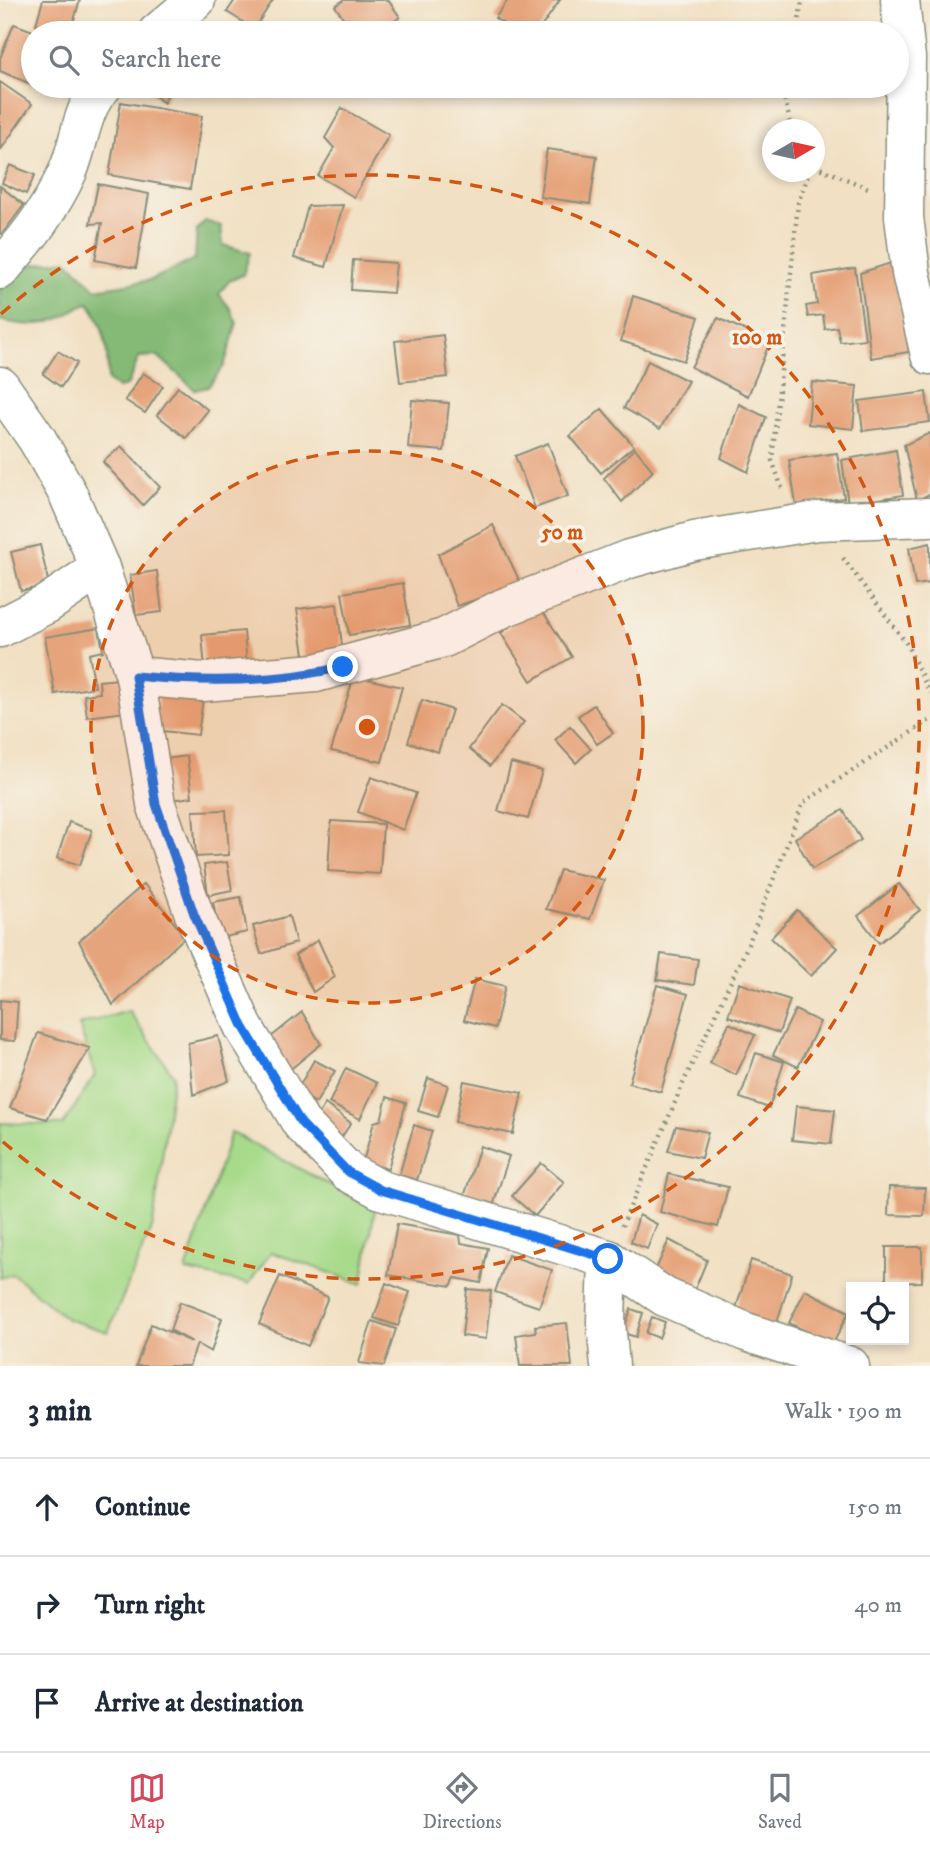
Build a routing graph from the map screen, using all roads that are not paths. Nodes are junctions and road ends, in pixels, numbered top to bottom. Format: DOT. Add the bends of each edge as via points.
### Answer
graph roads {
  1 [pos="195,0"];
  2 [pos="900,0"];
  3 [pos="171,21"];
  4 [pos="902,21"];
  5 [pos="92,98"];
  6 [pos="905,98"];
  7 [pos="0,270"];
  8 [pos="930,355"];
  9 [pos="0,386"];
  10 [pos="930,517"];
  11 [pos="100,568"];
  12 [pos="0,628"];
  13 [pos="135,676"];
  14 [pos="608,1259"];
  15 [pos="610,1366"];
  16 [pos="850,1366"];
  1 -- 3 [label="street"];
  2 -- 4 [label="street"];
  5 -- 7 [label="street" via="68,170 38,226"];
  6 -- 8 [label="street" via="904,217"];
  9 -- 11 [label="street" via="63,485"];
  10 -- 13 [label="street" via="805,522 694,541 629,559 503,608 444,638 330,670 230,681"];
  11 -- 12 [label="street" via="47,604"];
  11 -- 13 [label="street"];
  13 -- 14 [label="street" via="156,804 194,914 243,1026 301,1123 348,1172 381,1190"];
  14 -- 15 [label="street"];
  14 -- 16 [label="street" via="665,1297 746,1332"];
}
